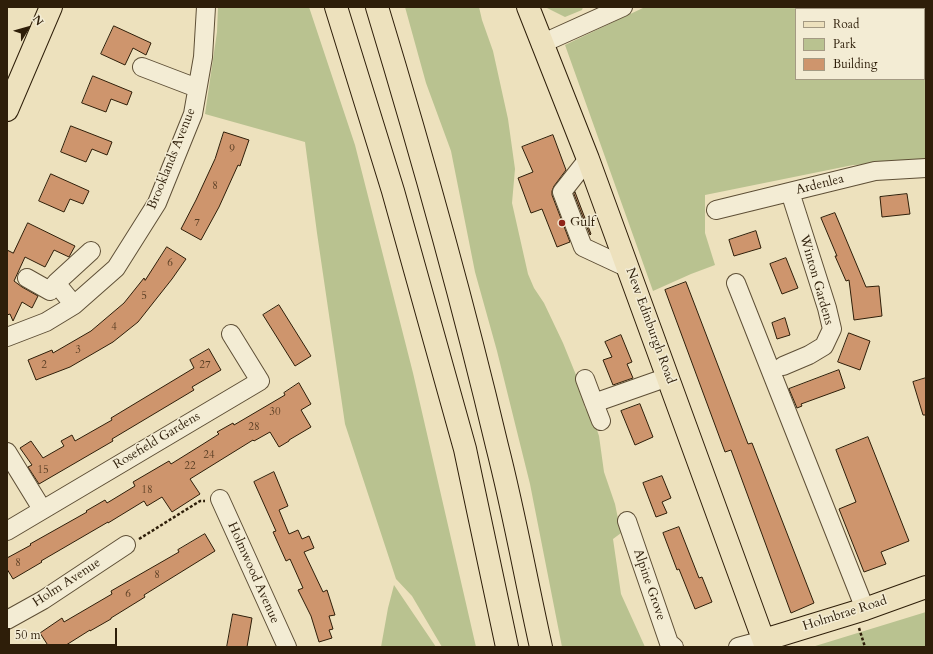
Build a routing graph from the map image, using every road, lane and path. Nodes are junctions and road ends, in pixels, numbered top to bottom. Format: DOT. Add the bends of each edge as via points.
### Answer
graph roads {
  1 [pos="51,7"];
  2 [pos="206,7"];
  3 [pos="336,7"];
  4 [pos="377,7"];
  5 [pos="528,7"];
  6 [pos="618,8"];
  7 [pos="541,44"];
  8 [pos="142,67"];
  9 [pos="197,88"];
  10 [pos="7,110"];
  11 [pos="588,158"];
  12 [pos="926,168"];
  13 [pos="790,192"];
  14 [pos="716,210"];
  15 [pos="91,251"];
  16 [pos="628,268"];
  17 [pos="27,278"];
  18 [pos="56,283"];
  19 [pos="736,283"];
  20 [pos="74,305"];
  21 [pos="231,334"];
  22 [pos="7,338"];
  23 [pos="783,366"];
  24 [pos="668,378"];
  25 [pos="585,379"];
  26 [pos="594,403"];
  27 [pos="601,421"];
  28 [pos="7,452"];
  29 [pos="220,500"];
  30 [pos="42,509"];
  31 [pos="627,521"];
  32 [pos="7,531"];
  33 [pos="144,536"];
  34 [pos="126,545"];
  35 [pos="926,587"];
  36 [pos="865,609"];
  37 [pos="7,620"];
  38 [pos="765,643"];
  39 [pos="286,647"];
  40 [pos="507,647"];
  41 [pos="541,647"];
  42 [pos="674,647"];
  43 [pos="738,647"];
  1 -- 10 [label="main road"];
  2 -- 9 [label="street, Brooklands Avenue" via="203,57"];
  3 -- 40 [label="main road" via="393,191 466,449"];
  4 -- 41 [label="main road" via="416,138 498,447"];
  5 -- 7 [label="main road, New Edinburgh Road"];
  6 -- 7 [label="street"];
  7 -- 11 [label="main road, New Edinburgh Road"];
  8 -- 9 [label="street"];
  9 -- 20 [label="street, Brooklands Avenue" via="193,114 156,203 116,268"];
  11 -- 16 [label="main road, New Edinburgh Road"];
  11 -- 16 [label="street" via="562,192 583,247"];
  12 -- 13 [label="street, Ardenlea" via="875,171"];
  13 -- 14 [label="street, Ardenlea"];
  13 -- 23 [label="street, Winton Gardens" via="832,329 824,346 809,356"];
  15 -- 18 [label="street"];
  16 -- 24 [label="main road, New Edinburgh Road"];
  17 -- 18 [label="street" via="50,291"];
  18 -- 20 [label="street"];
  19 -- 36 [label="street"];
  20 -- 22 [label="street, Brooklands Avenue" via="46,322"];
  21 -- 30 [label="street, Rosefield Gardens" via="260,381"];
  24 -- 26 [label="street"];
  24 -- 38 [label="main road, New Edinburgh Road"];
  25 -- 26 [label="street"];
  26 -- 27 [label="street"];
  28 -- 30 [label="street"];
  29 -- 33 [label="path" via="200,501"];
  29 -- 39 [label="street, Holmwood Avenue"];
  30 -- 32 [label="street, Rosefield Gardens"];
  31 -- 42 [label="street, Alpine Grove" via="669,642"];
  34 -- 37 [label="street, Holm Avenue" via="43,600"];
  35 -- 36 [label="main road, Holmbrae Road"];
  36 -- 38 [label="main road, Holmbrae Road"];
  38 -- 43 [label="street"];
}
